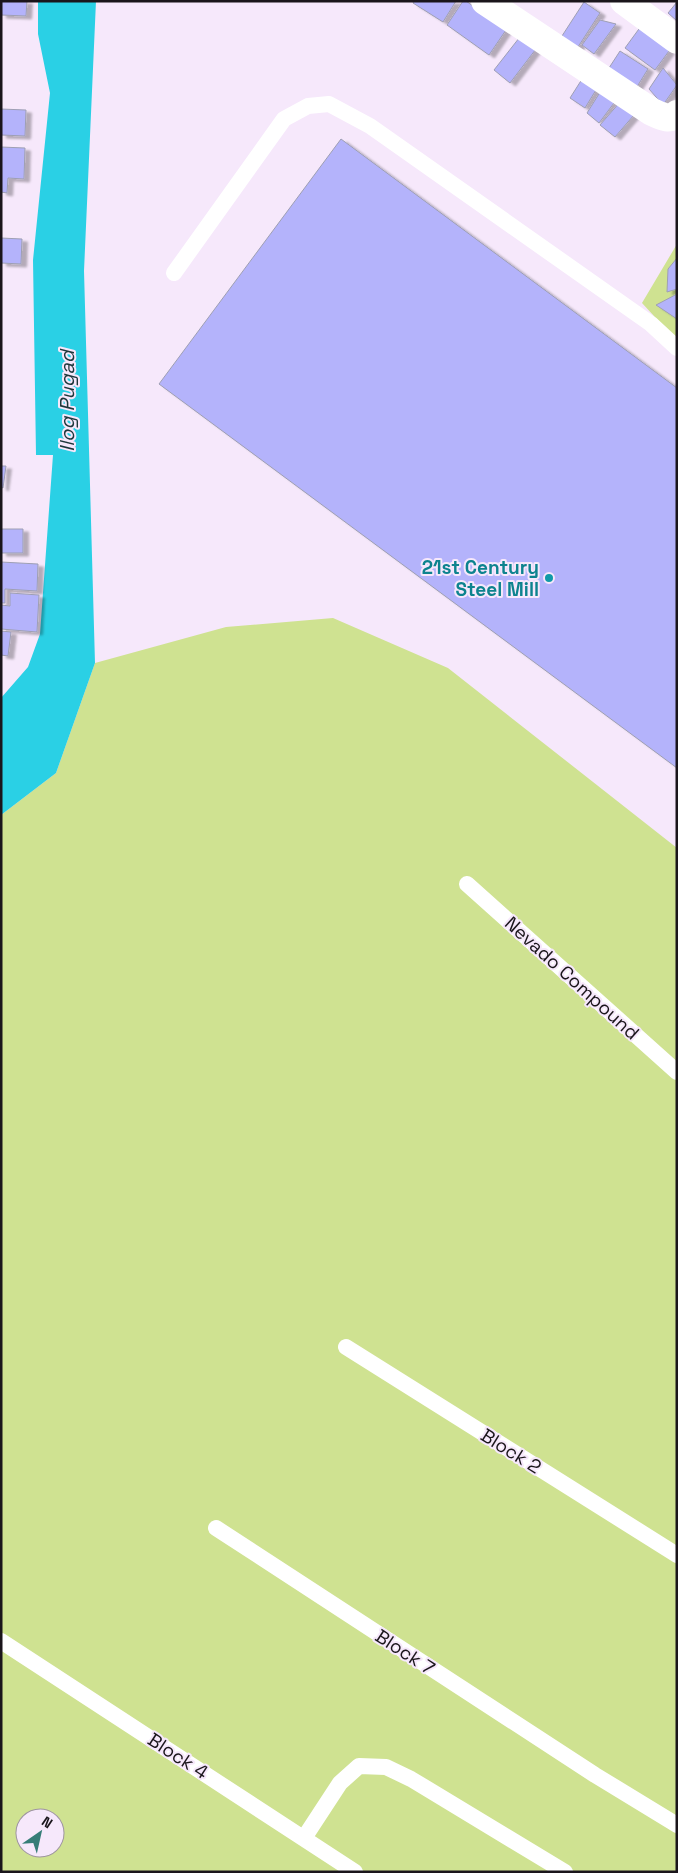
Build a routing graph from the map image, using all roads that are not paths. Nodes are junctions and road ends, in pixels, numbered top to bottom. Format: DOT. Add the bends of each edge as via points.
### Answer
graph roads {
  1 [pos="485,1"];
  2 [pos="624,1"];
  3 [pos="677,40"];
  4 [pos="677,114"];
  5 [pos="174,273"];
  6 [pos="677,348"];
  7 [pos="467,884"];
  8 [pos="677,1072"];
  9 [pos="346,1347"];
  10 [pos="216,1528"];
  11 [pos="677,1555"];
  12 [pos="1,1641"];
  13 [pos="677,1825"];
  14 [pos="304,1838"];
  15 [pos="355,1872"];
  16 [pos="565,1872"];
  1 -- 4 [label="street" via="652,112 664,118"];
  2 -- 3 [label="street"];
  5 -- 6 [label="lane" via="284,119 308,106 329,104 386,137 651,324"];
  7 -- 8 [label="lane, Nevado Compound"];
  9 -- 11 [label="lane, Block 2"];
  10 -- 13 [label="lane, Block 7"];
  12 -- 14 [label="lane, Block 4"];
  14 -- 15 [label="lane, Block 4"];
  14 -- 16 [label="lane" via="340,1783 359,1766 386,1767"];
}
